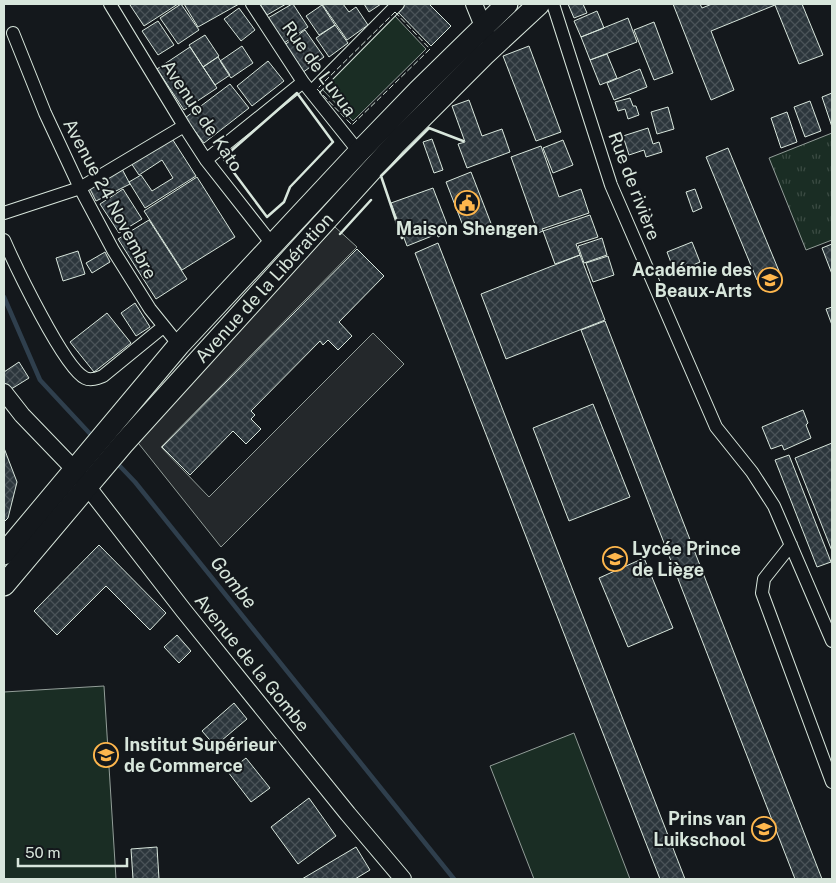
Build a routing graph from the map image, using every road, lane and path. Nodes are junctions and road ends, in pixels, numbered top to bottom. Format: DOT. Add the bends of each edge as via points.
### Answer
graph roads {
  1 [pos="110,4"];
  2 [pos="252,4"];
  3 [pos="396,4"];
  4 [pos="474,4"];
  5 [pos="507,4"];
  6 [pos="539,4"];
  7 [pos="553,4"];
  8 [pos="482,27"];
  9 [pos="14,33"];
  10 [pos="493,47"];
  11 [pos="303,82"];
  12 [pos="311,92"];
  13 [pos="184,126"];
  14 [pos="359,152"];
  15 [pos="206,160"];
  16 [pos="80,188"];
  17 [pos="4,213"];
  18 [pos="4,240"];
  19 [pos="272,244"];
  20 [pos="164,326"];
  21 [pos="179,345"];
  22 [pos="4,392"];
  23 [pos="86,470"];
  24 [pos="791,545"];
  25 [pos="4,554"];
  26 [pos="4,585"];
  27 [pos="832,641"];
  28 [pos="832,782"];
  29 [pos="403,879"];
  1 -- 13 [label="street, Avenue de Kato"];
  2 -- 11 [label="street, Rue de Luvua"];
  3 -- 12 [label="street"];
  4 -- 8 [label="street"];
  5 -- 8 [label="main road, Avenue de la Libération"];
  6 -- 10 [label="main road, Avenue de la Libération"];
  7 -- 24 [label="street, Rue de rivière" via="611,184 716,427 774,506"];
  8 -- 10 [label="street"];
  8 -- 14 [label="main road, Avenue de la Libération"];
  9 -- 16 [label="street, Avenue 24 Novembre"];
  10 -- 23 [label="main road, Avenue de la Libération" via="396,143 122,444"];
  11 -- 12 [label="street, Rue de Luvua"];
  11 -- 15 [label="street"];
  12 -- 14 [label="street, Rue de Luvua"];
  13 -- 15 [label="street, Avenue de Kato"];
  13 -- 16 [label="street"];
  14 -- 19 [label="main road, Avenue de la Libération"];
  15 -- 19 [label="street, Avenue de Kato"];
  16 -- 17 [label="street"];
  16 -- 20 [label="street, Avenue 24 Novembre" via="113,250 150,310"];
  18 -- 20 [label="street" via="24,284 69,363 85,378 94,380 103,376"];
  19 -- 21 [label="main road, Avenue de la Libération"];
  20 -- 21 [label="street, Avenue 24 Novembre"];
  21 -- 23 [label="main road, Avenue de la Libération" via="113,422"];
  22 -- 23 [label="street, Avenue de la Gombe" via="22,415"];
  23 -- 25 [label="main road, Avenue de la Libération"];
  23 -- 26 [label="main road, Avenue de la Libération"];
  23 -- 29 [label="street, Avenue de la Gombe" via="190,619"];
  24 -- 27 [label="street, Rue de rivière"];
  24 -- 28 [label="street" via="764,579 762,593"];
}
